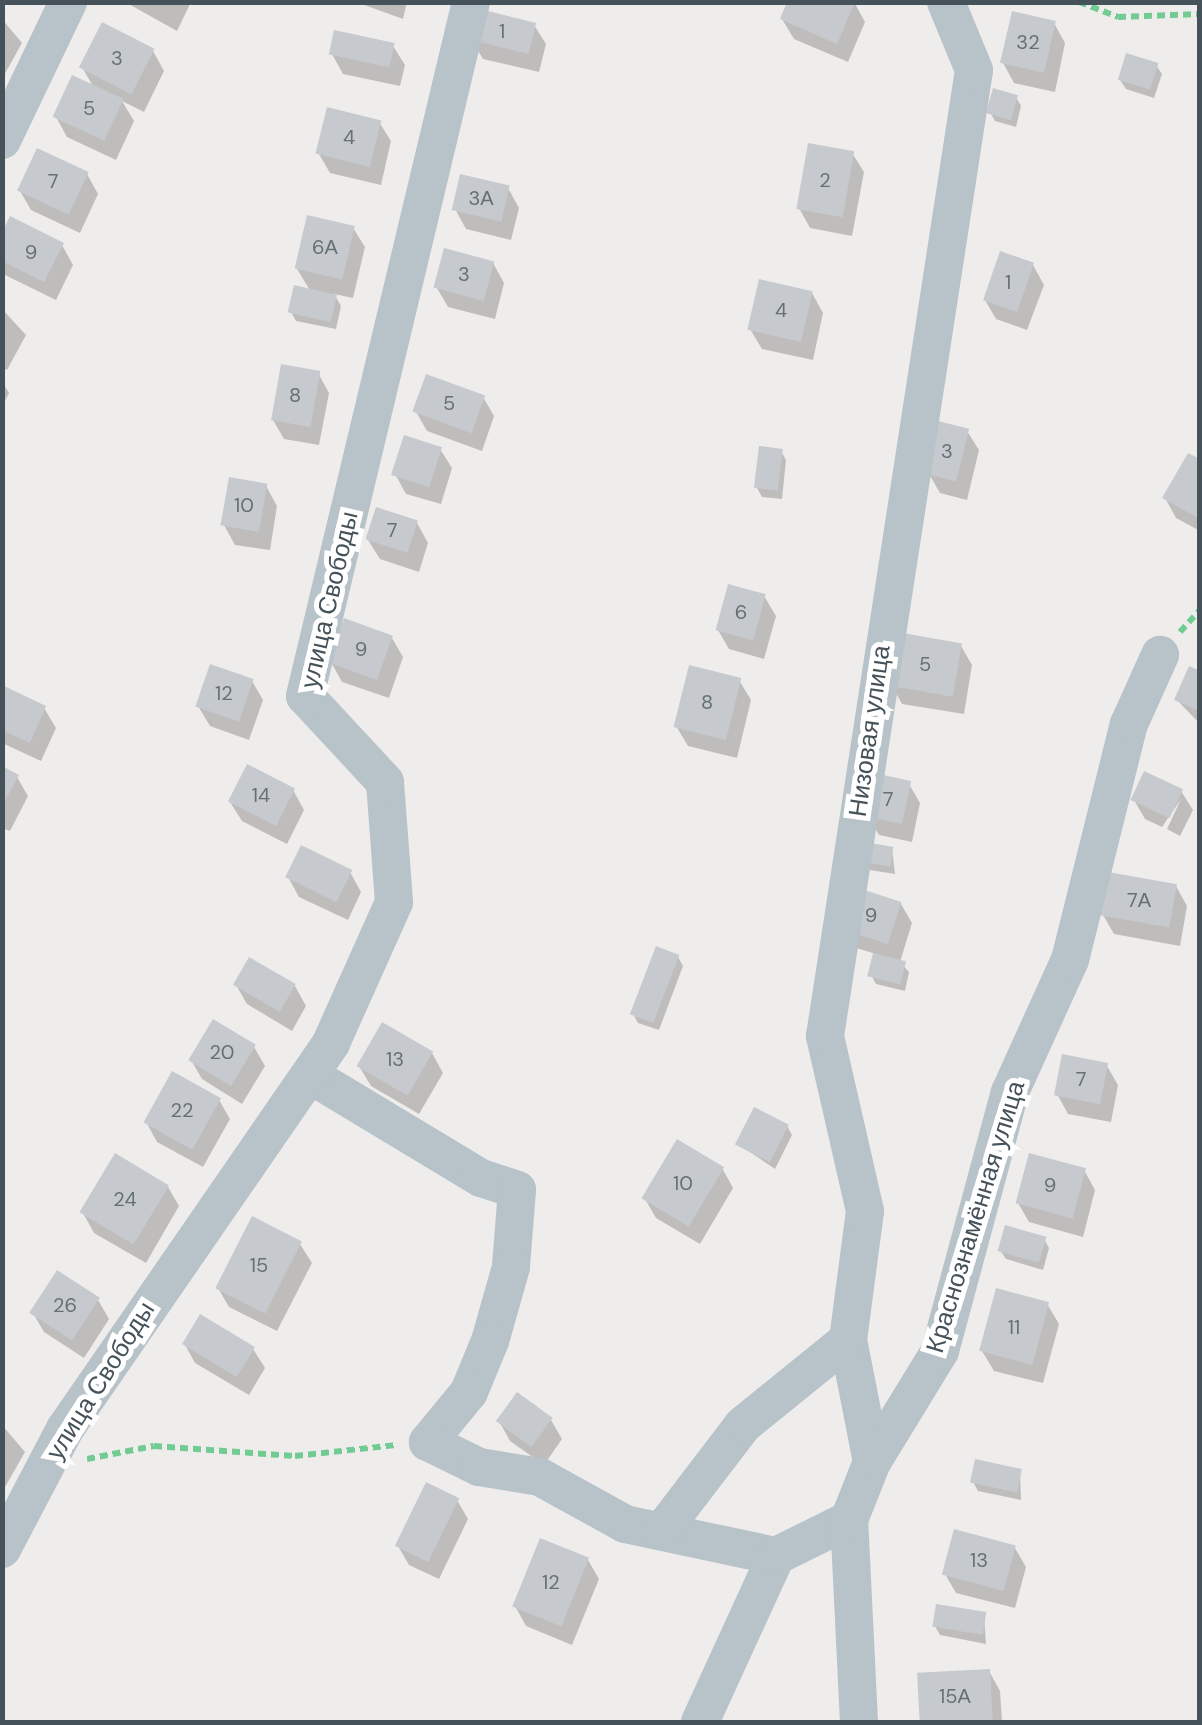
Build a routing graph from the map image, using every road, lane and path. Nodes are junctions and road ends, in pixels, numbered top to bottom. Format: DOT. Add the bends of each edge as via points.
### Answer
graph roads {
  1 [pos="68,2"];
  2 [pos="471,2"];
  3 [pos="946,2"];
  4 [pos="1079,2"];
  5 [pos="1200,14"];
  6 [pos="2,140"];
  7 [pos="1160,655"];
  8 [pos="310,1075"];
  9 [pos="848,1340"];
  10 [pos="428,1442"];
  11 [pos="872,1462"];
  12 [pos="46,1467"];
  13 [pos="849,1520"];
  14 [pos="662,1531"];
  15 [pos="2,1549"];
  16 [pos="776,1556"];
  17 [pos="700,1722"];
  18 [pos="859,1722"];
  1 -- 6 [label="street"];
  2 -- 8 [label="street, улица Свободы" via="304,696 385,782 394,902"];
  3 -- 9 [label="street, Низовая улица" via="974,70 825,1036 865,1211"];
  4 -- 5 [label="path" via="1118,17"];
  7 -- 11 [label="street, Краснознамённая улица" via="1129,724 1070,960 1010,1092 940,1351"];
  8 -- 10 [label="street" via="480,1178 517,1190 511,1266 490,1340 468,1392"];
  8 -- 12 [label="street, улица Свободы" via="87,1396"];
  9 -- 11 [label="street, Низовая улица"];
  9 -- 14 [label="street" via="743,1426"];
  10 -- 12 [label="path" via="296,1456 154,1446"];
  10 -- 14 [label="street" via="479,1467 540,1476 625,1524"];
  11 -- 13 [label="street, Краснознамённая улица"];
  12 -- 15 [label="street, улица Свободы"];
  13 -- 16 [label="street"];
  13 -- 18 [label="street, Краснознамённая улица"];
  14 -- 16 [label="street"];
  16 -- 17 [label="street"];
}
